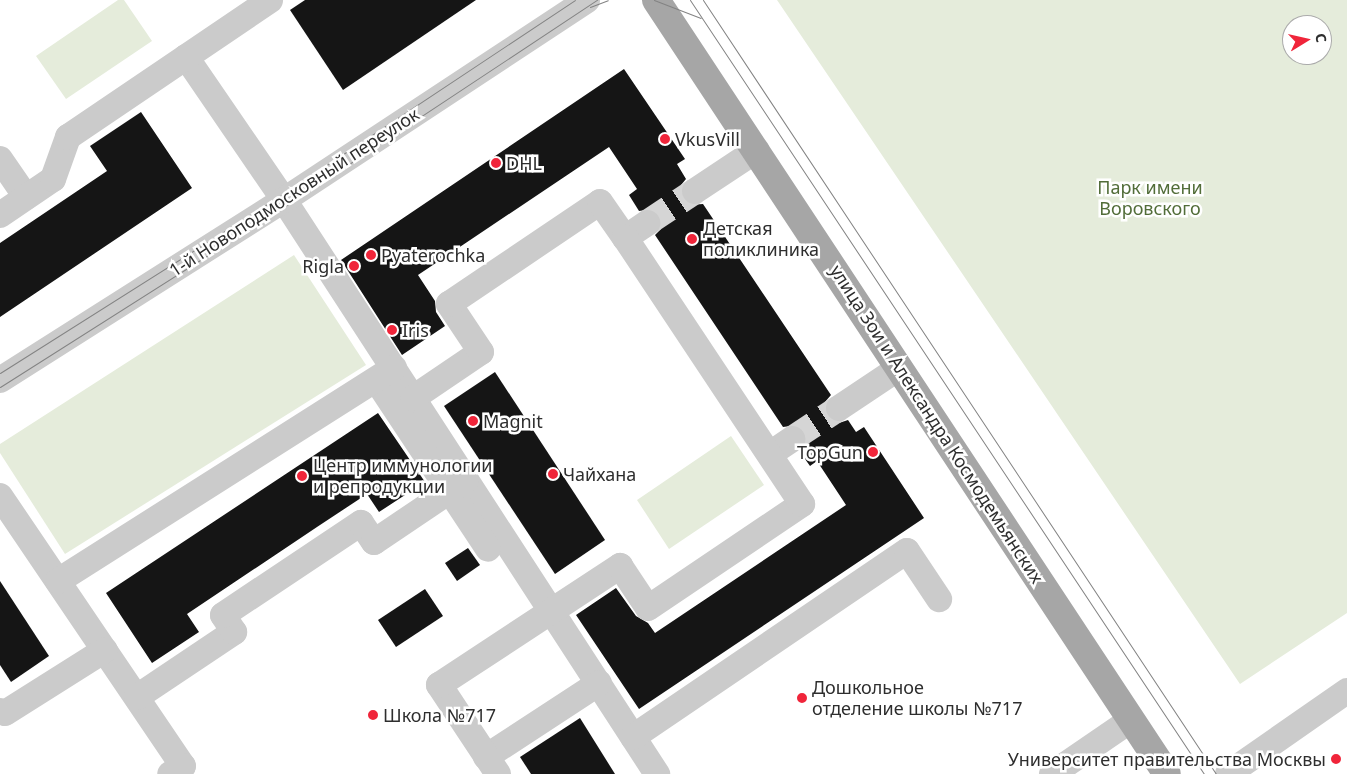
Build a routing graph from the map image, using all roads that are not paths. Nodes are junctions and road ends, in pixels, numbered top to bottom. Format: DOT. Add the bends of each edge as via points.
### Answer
graph roads {
  1 [pos="270,0"];
  2 [pos="587,0"];
  3 [pos="656,0"];
  4 [pos="186,57"];
  5 [pos="757,150"];
  6 [pos="0,158"];
  7 [pos="695,191"];
  8 [pos="26,197"];
  9 [pos="284,200"];
  10 [pos="0,215"];
  11 [pos="647,223"];
  12 [pos="625,238"];
  13 [pos="899,368"];
  14 [pos="385,374"];
  15 [pos="0,380"];
  16 [pos="413,398"];
  17 [pos="840,408"];
  18 [pos="792,439"];
  19 [pos="770,454"];
  20 [pos="458,486"];
  21 [pos="0,496"];
  22 [pos="488,549"];
  23 [pos="58,581"];
  24 [pos="939,599"];
  25 [pos="552,610"];
  26 [pos="105,650"];
  27 [pos="599,683"];
  28 [pos="1347,692"];
  29 [pos="137,697"];
  30 [pos="0,712"];
  31 [pos="1131,720"];
  32 [pos="633,737"];
  33 [pos="492,765"];
  34 [pos="181,771"];
  35 [pos="657,774"];
  36 [pos="1052,774"];
  37 [pos="1167,774"];
  38 [pos="1228,774"];
  1 -- 4 [label="street"];
  2 -- 9 [label="street, 1-й Новоподмосковный переулок"];
  3 -- 5 [label="main road, улица Зои и Александра Космодемьянских"];
  4 -- 8 [label="street" via="68,136 53,179"];
  4 -- 9 [label="street"];
  5 -- 7 [label="street"];
  5 -- 13 [label="main road, улица Зои и Александра Космодемьянских"];
  6 -- 8 [label="street"];
  8 -- 10 [label="street"];
  9 -- 14 [label="street"];
  9 -- 15 [label="street, 1-й Новоподмосковный переулок"];
  11 -- 12 [label="street"];
  12 -- 16 [label="street" via="600,202 449,304 481,352"];
  12 -- 19 [label="street"];
  13 -- 17 [label="street"];
  13 -- 31 [label="main road, улица Зои и Александра Космодемьянских"];
  14 -- 16 [label="street"];
  14 -- 20 [label="street"];
  14 -- 23 [label="street"];
  16 -- 20 [label="street"];
  18 -- 19 [label="street"];
  19 -- 25 [label="street" via="802,504 648,608 620,566"];
  20 -- 22 [label="street"];
  20 -- 25 [label="street"];
  20 -- 29 [label="street" via="374,542 361,523 223,615 234,632"];
  21 -- 23 [label="street"];
  23 -- 26 [label="street"];
  24 -- 32 [label="street" via="907,551"];
  25 -- 27 [label="street"];
  25 -- 33 [label="street" via="440,684"];
  26 -- 29 [label="street"];
  26 -- 30 [label="street" via="5,713"];
  27 -- 32 [label="street"];
  27 -- 33 [label="street"];
  28 -- 38 [label="street"];
  29 -- 34 [label="street"];
  31 -- 36 [label="street"];
  31 -- 37 [label="main road, улица Зои и Александра Космодемьянских"];
  32 -- 35 [label="street"];
}
